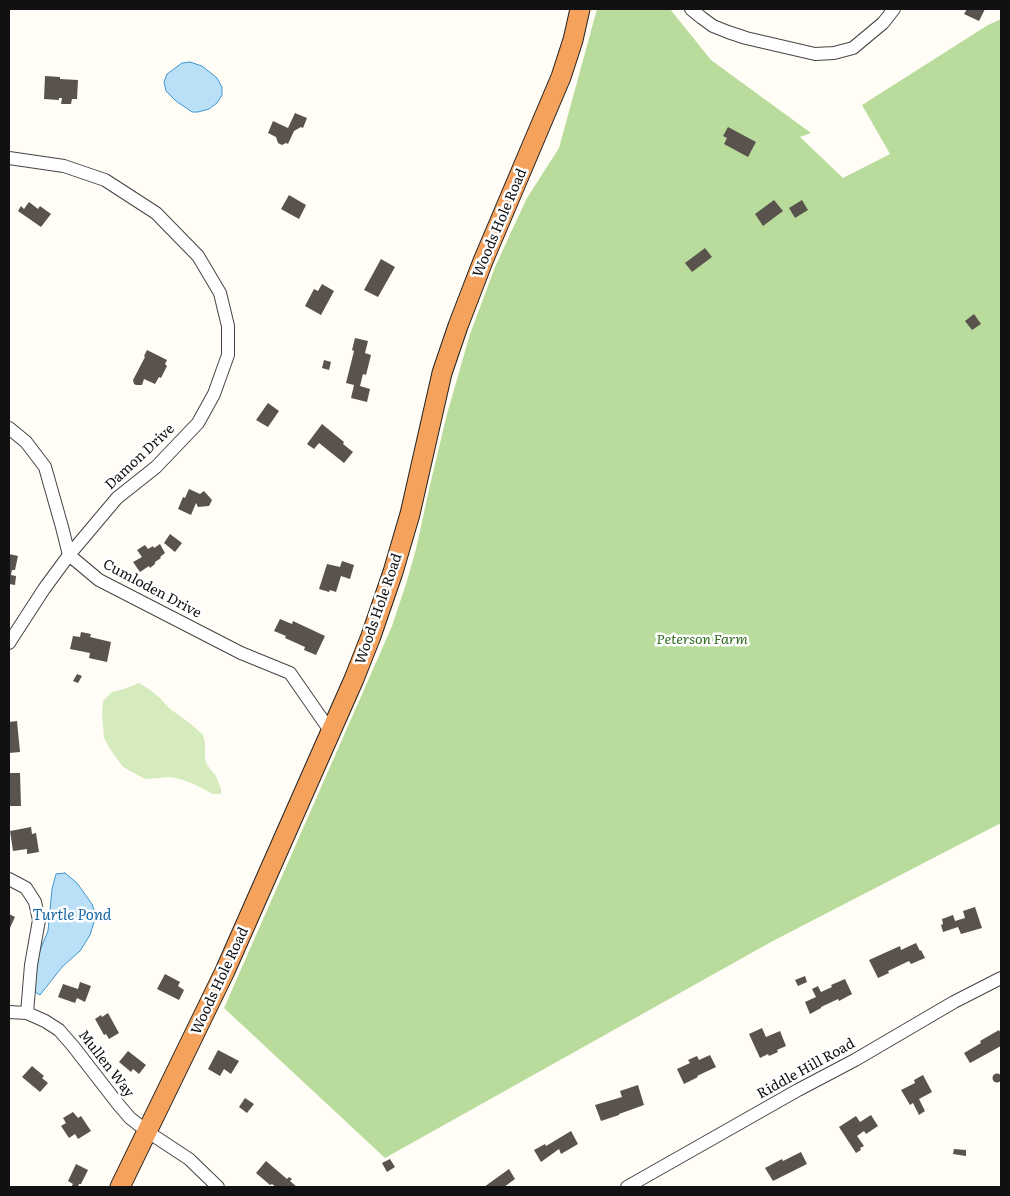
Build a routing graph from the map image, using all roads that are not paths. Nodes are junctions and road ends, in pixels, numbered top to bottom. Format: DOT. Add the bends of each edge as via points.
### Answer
graph roads {
  1 [pos="580,9"];
  2 [pos="691,9"];
  3 [pos="894,9"];
  4 [pos="9,158"];
  5 [pos="9,428"];
  6 [pos="69,555"];
  7 [pos="9,642"];
  8 [pos="331,732"];
  9 [pos="9,879"];
  10 [pos="1001,978"];
  11 [pos="9,1012"];
  12 [pos="27,1013"];
  13 [pos="148,1132"];
  14 [pos="120,1187"];
  15 [pos="218,1187"];
  16 [pos="627,1187"];
  1 -- 8 [label="highway, Woods Hole Road" via="561,77 458,326 442,373 410,514 393,572"];
  2 -- 3 [label="street" via="728,32 815,54 853,48 883,23"];
  4 -- 6 [label="street, Damon Drive" via="64,166 105,180 156,213 198,256 220,293 228,326 228,355 214,394 198,422 156,467 117,498"];
  5 -- 6 [label="street" via="26,442 45,467"];
  6 -- 7 [label="street, Damon Drive"];
  6 -- 8 [label="street, Cumloden Drive" via="99,580 241,653 290,673"];
  8 -- 13 [label="highway, Woods Hole Road" via="225,971"];
  9 -- 12 [label="street" via="26,888 35,902 38,920"];
  10 -- 16 [label="street, Riddle Hill Road"];
  11 -- 12 [label="street, Mullen Way"];
  12 -- 13 [label="street, Mullen Way" via="59,1030 130,1118"];
  13 -- 14 [label="highway, Woods Hole Road"];
  13 -- 15 [label="street, Mullen Way" via="189,1159"];
}
